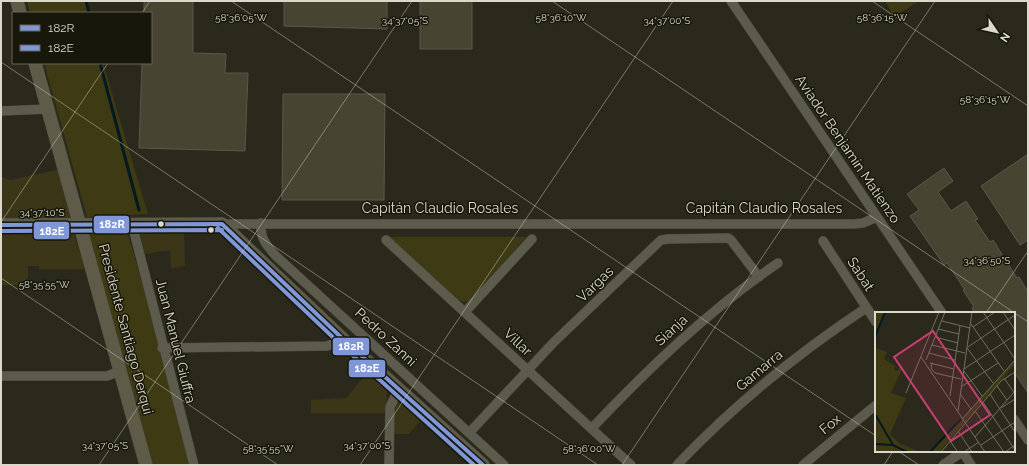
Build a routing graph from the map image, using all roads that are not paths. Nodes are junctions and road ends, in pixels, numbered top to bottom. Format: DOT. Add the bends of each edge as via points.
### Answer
graph roads {
  1 [pos="17,1"];
  2 [pos="731,1"];
  3 [pos="20,12"];
  4 [pos="35,64"];
  5 [pos="48,109"];
  6 [pos="1,111"];
  7 [pos="877,217"];
  8 [pos="132,224"];
  9 [pos="222,224"];
  10 [pos="261,224"];
  11 [pos="1,225"];
  12 [pos="81,225"];
  13 [pos="532,239"];
  14 [pos="386,240"];
  15 [pos="823,241"];
  16 [pos="778,263"];
  17 [pos="759,276"];
  18 [pos="866,308"];
  19 [pos="466,312"];
  20 [pos="941,312"];
  21 [pos="875,321"];
  22 [pos="344,340"];
  23 [pos="162,348"];
  24 [pos="527,369"];
  25 [pos="120,371"];
  26 [pos="1,376"];
  27 [pos="399,388"];
  28 [pos="875,406"];
  29 [pos="1015,420"];
  30 [pos="592,428"];
  31 [pos="469,433"];
  32 [pos="1028,440"];
  33 [pos="962,452"];
  34 [pos="146,465"];
  35 [pos="194,465"];
  36 [pos="389,465"];
  37 [pos="483,465"];
  38 [pos="504,465"];
  39 [pos="631,465"];
  40 [pos="677,465"];
  41 [pos="802,465"];
  42 [pos="943,465"];
  43 [pos="971,465"];
  1 -- 3 [label="street"];
  2 -- 7 [label="street, Aviador Benjamín Matienzo"];
  4 -- 5 [label="street, Presidente Santiago Derqui"];
  5 -- 6 [label="street"];
  5 -- 12 [label="street, Presidente Santiago Derqui"];
  7 -- 10 [label="street, Capitán Claudio Rosales" via="854,224"];
  7 -- 20 [label="street, Aviador Benjamín Matienzo"];
  8 -- 9 [label="street, Capitán Claudio Rosales"];
  8 -- 12 [label="street, Capitán Claudio Rosales"];
  8 -- 23 [label="street, Juan Manuel Giuffra"];
  9 -- 10 [label="street, Capitán Claudio Rosales"];
  9 -- 22 [label="street"];
  10 -- 31 [label="street, Pedro Zanni" via="262,239 276,256"];
  11 -- 12 [label="street, Capitán Claudio Rosales"];
  12 -- 25 [label="street, Presidente Santiago Derqui"];
  13 -- 19 [label="street"];
  14 -- 19 [label="street, Villar"];
  15 -- 18 [label="street, Sabat"];
  16 -- 17 [label="street, Sianja"];
  17 -- 24 [label="street, Vargas" via="728,238 661,240"];
  17 -- 30 [label="street, Sianja" via="673,347"];
  18 -- 21 [label="street, Sabat"];
  18 -- 40 [label="street, Gamarra" via="770,378"];
  19 -- 24 [label="street, Villar"];
  22 -- 23 [label="street" via="327,346"];
  22 -- 27 [label="street"];
  23 -- 35 [label="street, Juan Manuel Giuffra"];
  24 -- 30 [label="street, Villar"];
  24 -- 31 [label="street, Vargas"];
  25 -- 26 [label="street" via="107,376"];
  25 -- 34 [label="street, Presidente Santiago Derqui"];
  27 -- 36 [label="street" via="390,407"];
  27 -- 37 [label="street"];
  28 -- 41 [label="street, Fox"];
  29 -- 32 [label="street"];
  30 -- 39 [label="street, Villar"];
  31 -- 38 [label="street, Pedro Zanni"];
  33 -- 42 [label="street"];
  33 -- 43 [label="street"];
}
